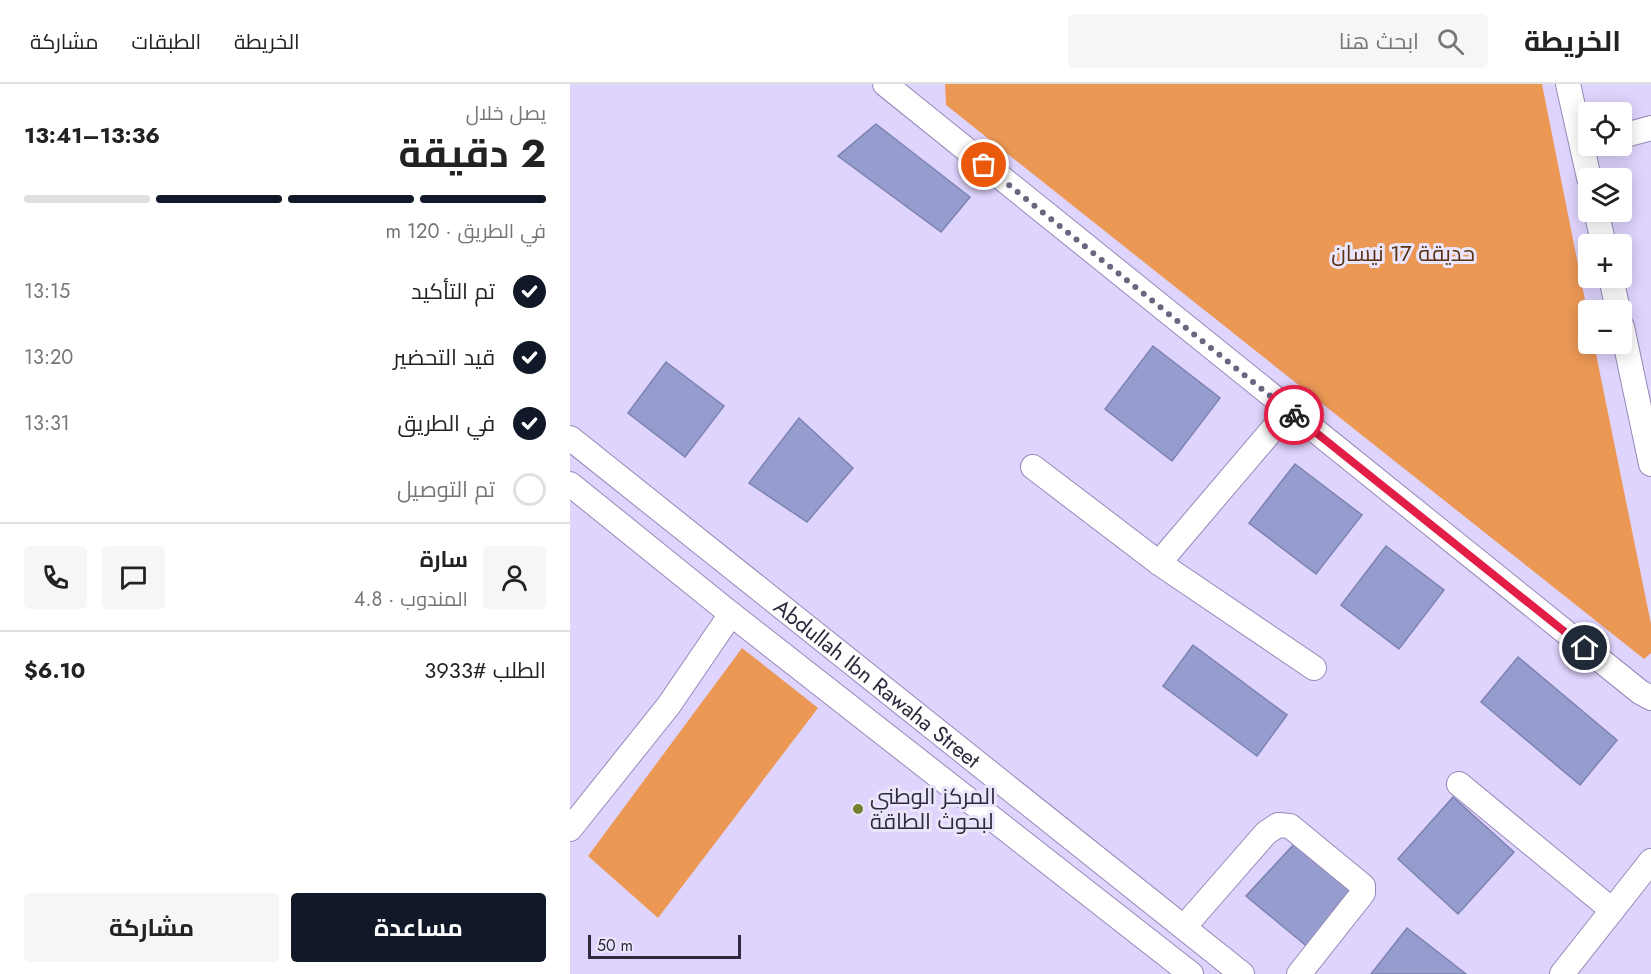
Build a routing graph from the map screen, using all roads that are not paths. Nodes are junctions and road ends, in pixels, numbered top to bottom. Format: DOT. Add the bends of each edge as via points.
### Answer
graph roads {
  1 [pos="885,84"];
  2 [pos="1568,84"];
  3 [pos="1578,120"];
  4 [pos="1651,128"];
  5 [pos="1632,133"];
  6 [pos="1628,354"];
  7 [pos="1288,410"];
  8 [pos="570,438"];
  9 [pos="1651,464"];
  10 [pos="1033,467"];
  11 [pos="570,484"];
  12 [pos="1158,563"];
  13 [pos="731,614"];
  14 [pos="1314,668"];
  15 [pos="1651,698"];
  16 [pos="1459,784"];
  17 [pos="570,829"];
  18 [pos="1651,861"];
  19 [pos="1612,910"];
  20 [pos="1184,927"];
  21 [pos="1191,974"];
  22 [pos="1242,974"];
  23 [pos="1299,974"];
  24 [pos="1562,974"];
  1 -- 7 [label="street"];
  2 -- 3 [label="street"];
  4 -- 5 [label="street"];
  6 -- 9 [label="street"];
  7 -- 12 [label="street"];
  7 -- 15 [label="street"];
  8 -- 20 [label="street, Abdullah Ibn Rawaha Street"];
  10 -- 12 [label="street"];
  11 -- 13 [label="street, Abdullah Ibn Rawaha Street"];
  12 -- 14 [label="street"];
  13 -- 17 [label="street" via="669,705"];
  13 -- 21 [label="street, Abdullah Ibn Rawaha Street"];
  16 -- 19 [label="street"];
  18 -- 19 [label="street"];
  19 -- 24 [label="street"];
  20 -- 22 [label="street, Abdullah Ibn Rawaha Street"];
  20 -- 23 [label="street" via="1266,833 1278,825 1290,826 1363,886 1363,893"];
}
